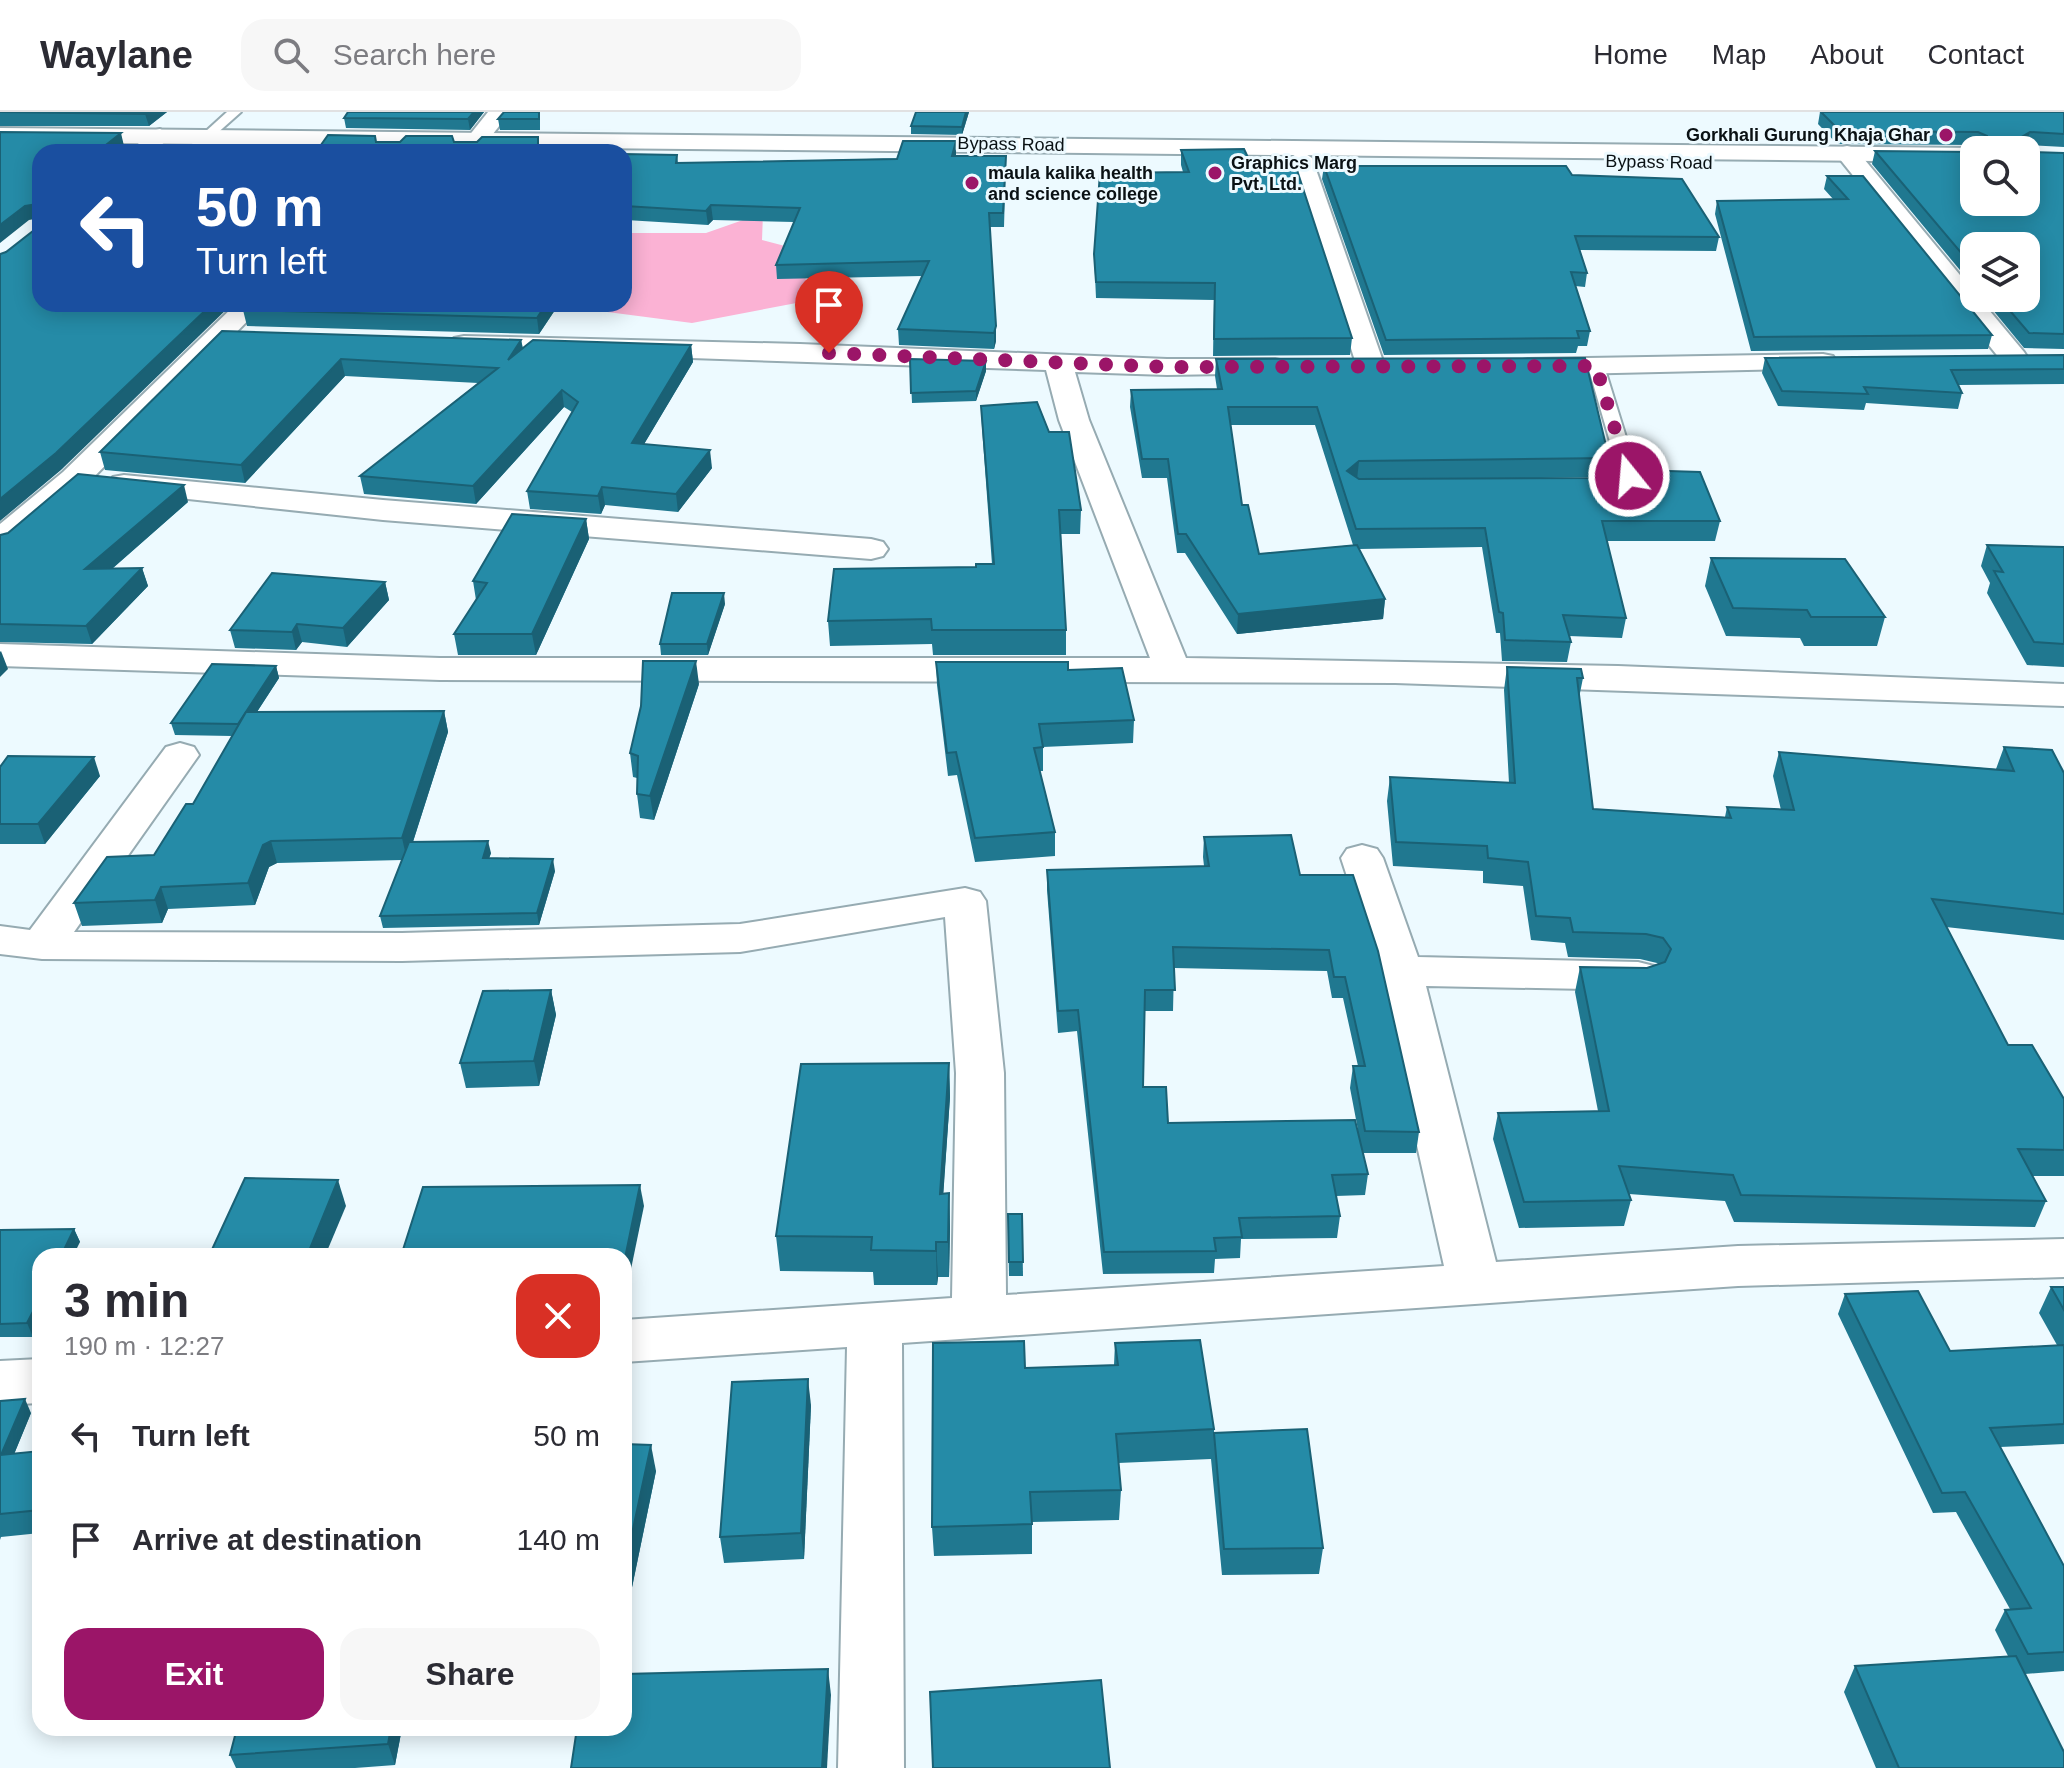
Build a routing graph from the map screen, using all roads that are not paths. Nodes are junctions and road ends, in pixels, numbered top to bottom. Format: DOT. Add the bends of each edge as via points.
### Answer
graph roads {
  1 [pos="235,112"];
  2 [pos="499,112"];
  3 [pos="0,135"];
  4 [pos="160,136"];
  5 [pos="150,144"];
  6 [pos="197,144"];
  7 [pos="474,144"];
  8 [pos="632,147"];
  9 [pos="0,149"];
  10 [pos="32,149"];
  11 [pos="632,155"];
  12 [pos="1960,155"];
  13 [pos="1301,158"];
  14 [pos="1853,159"];
  15 [pos="1960,165"];
  16 [pos="244,312"];
  17 [pos="222,336"];
  18 [pos="252,337"];
  19 [pos="435,344"];
  20 [pos="1983,359"];
  21 [pos="1843,361"];
  22 [pos="1058,363"];
  23 [pos="1596,366"];
  24 [pos="1308,367"];
  25 [pos="1339,367"];
  26 [pos="1371,367"];
  27 [pos="1401,367"];
  28 [pos="1506,367"];
  29 [pos="74,479"];
  30 [pos="1587,488"];
  31 [pos="0,541"];
  32 [pos="871,549"];
  33 [pos="0,655"];
  34 [pos="1172,669"];
  35 [pos="2064,695"];
  36 [pos="180,755"];
  37 [pos="1362,858"];
  38 [pos="21,942"];
  39 [pos="1400,971"];
  40 [pos="1640,976"];
  41 [pos="2064,1258"];
  42 [pos="1475,1284"];
  43 [pos="979,1316"];
  44 [pos="875,1324"];
  45 [pos="632,1340"];
  46 [pos="32,1381"];
  47 [pos="0,1383"];
  48 [pos="871,1768"];
  1 -- 6 [label="lane"];
  2 -- 7 [label="main road"];
  3 -- 4 [label="main road, Bypass Road"];
  4 -- 5 [label="main road"];
  4 -- 6 [label="main road, Bypass Road"];
  8 -- 14 [label="main road, Bypass Road"];
  9 -- 10 [label="main road, Bypass Road"];
  11 -- 13 [label="main road, Bypass Road"];
  12 -- 14 [label="main road, Bypass Road"];
  13 -- 14 [label="main road, Bypass Road"];
  13 -- 26 [label="main road"];
  14 -- 15 [label="main road, Bypass Road"];
  14 -- 20 [label="main road" via="2027,359"];
  16 -- 17 [label="main road"];
  17 -- 18 [label="main road"];
  17 -- 29 [label="main road"];
  19 -- 22 [label="main road"];
  21 -- 23 [label="main road"];
  22 -- 24 [label="main road"];
  22 -- 34 [label="main road" via="1074,420"];
  23 -- 28 [label="main road"];
  23 -- 30 [label="lane" via="1629,476 1623,484"];
  25 -- 26 [label="main road"];
  26 -- 27 [label="main road"];
  29 -- 31 [label="main road"];
  29 -- 32 [label="main road"];
  33 -- 34 [label="main road" via="384,671"];
  34 -- 35 [label="main road" via="1568,674"];
  36 -- 38 [label="main road"];
  37 -- 39 [label="main road"];
  38 -- 43 [label="main road" via="402,947 740,938 965,901 980,1073"];
  39 -- 40 [label="main road"];
  39 -- 42 [label="main road"];
  41 -- 42 [label="main road" via="1738,1266"];
  42 -- 43 [label="main road"];
  43 -- 44 [label="main road"];
  44 -- 45 [label="main road"];
  44 -- 48 [label="main road"];
  46 -- 47 [label="main road"];
}
